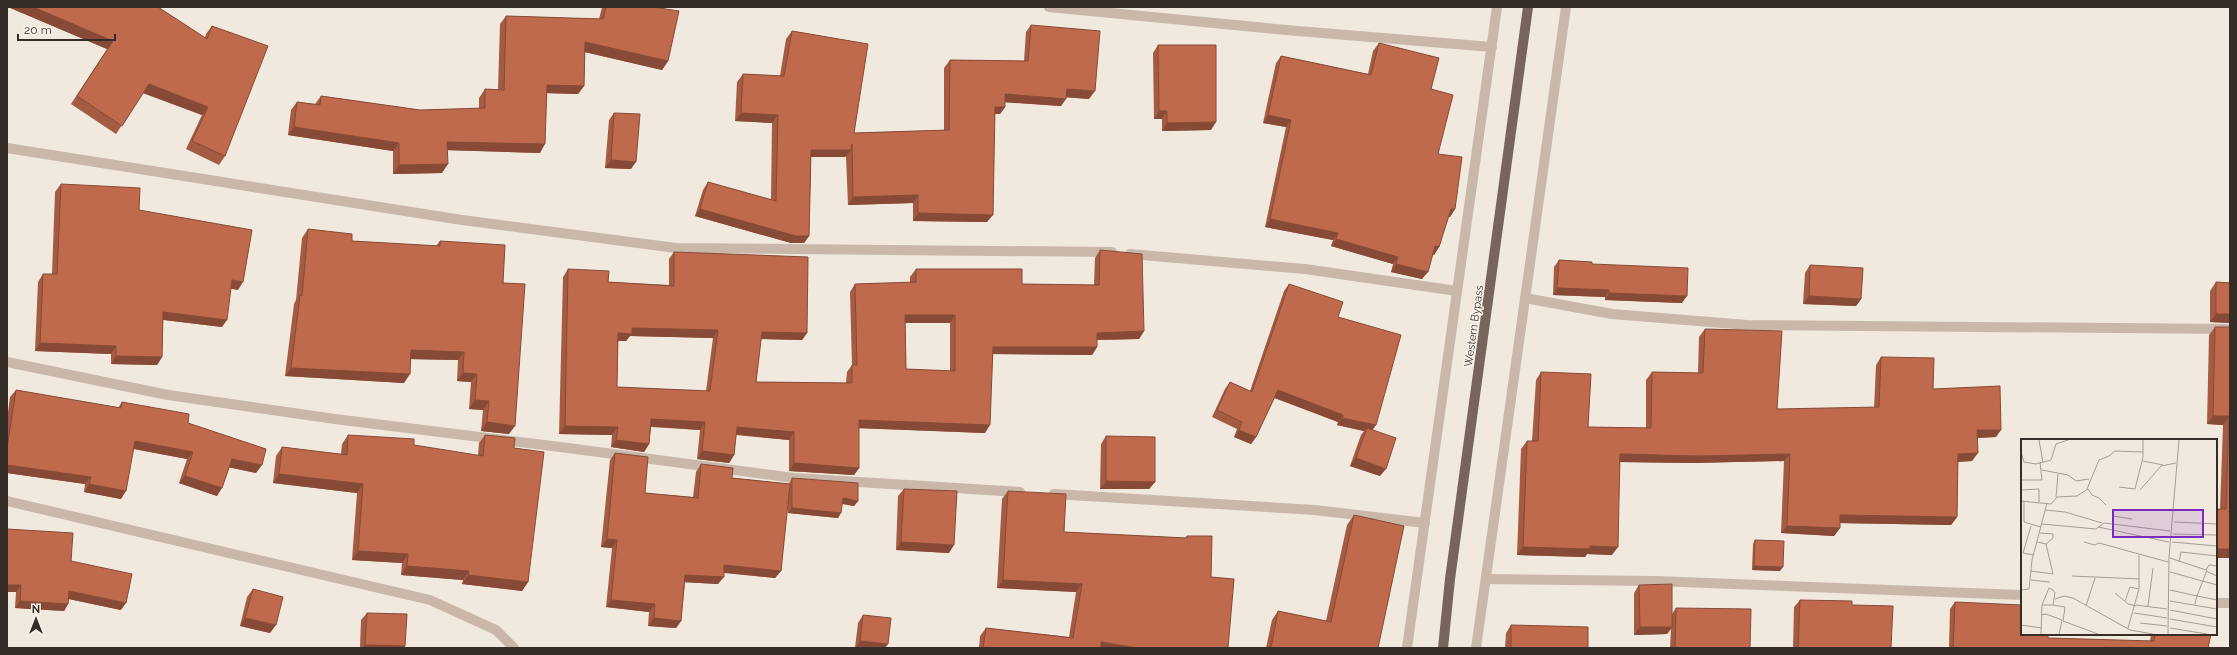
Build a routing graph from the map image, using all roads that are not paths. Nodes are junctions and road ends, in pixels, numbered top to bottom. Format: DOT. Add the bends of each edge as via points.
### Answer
graph roads {
  1 [pos="1049,7"];
  2 [pos="1497,7"];
  3 [pos="1528,7"];
  4 [pos="1566,7"];
  5 [pos="1492,46"];
  6 [pos="7,148"];
  7 [pos="1457,291"];
  8 [pos="1525,298"];
  9 [pos="2230,329"];
  10 [pos="7,362"];
  11 [pos="1028,493"];
  12 [pos="1044,494"];
  13 [pos="7,502"];
  14 [pos="1425,523"];
  15 [pos="1486,579"];
  16 [pos="2021,595"];
  17 [pos="2217,603"];
  18 [pos="2230,603"];
  19 [pos="514,648"];
  20 [pos="1407,648"];
  21 [pos="1443,648"];
  22 [pos="1476,648"];
  1 -- 5 [label="street" via="1286,30"];
  2 -- 5 [label="street"];
  3 -- 21 [label="main road, Western Bypass" via="1450,579"];
  4 -- 8 [label="street"];
  5 -- 7 [label="street"];
  6 -- 7 [label="street" via="462,220 676,248 1096,251 1305,269"];
  7 -- 14 [label="street"];
  8 -- 9 [label="street" via="1612,314 1747,325"];
  8 -- 15 [label="street"];
  10 -- 11 [label="street" via="168,395 334,419 794,478"];
  12 -- 14 [label="street" via="1315,510"];
  13 -- 19 [label="street" via="430,600 496,630"];
  14 -- 20 [label="street"];
  15 -- 16 [label="street" via="1655,581"];
  15 -- 22 [label="street"];
  17 -- 18 [label="street"];
}
